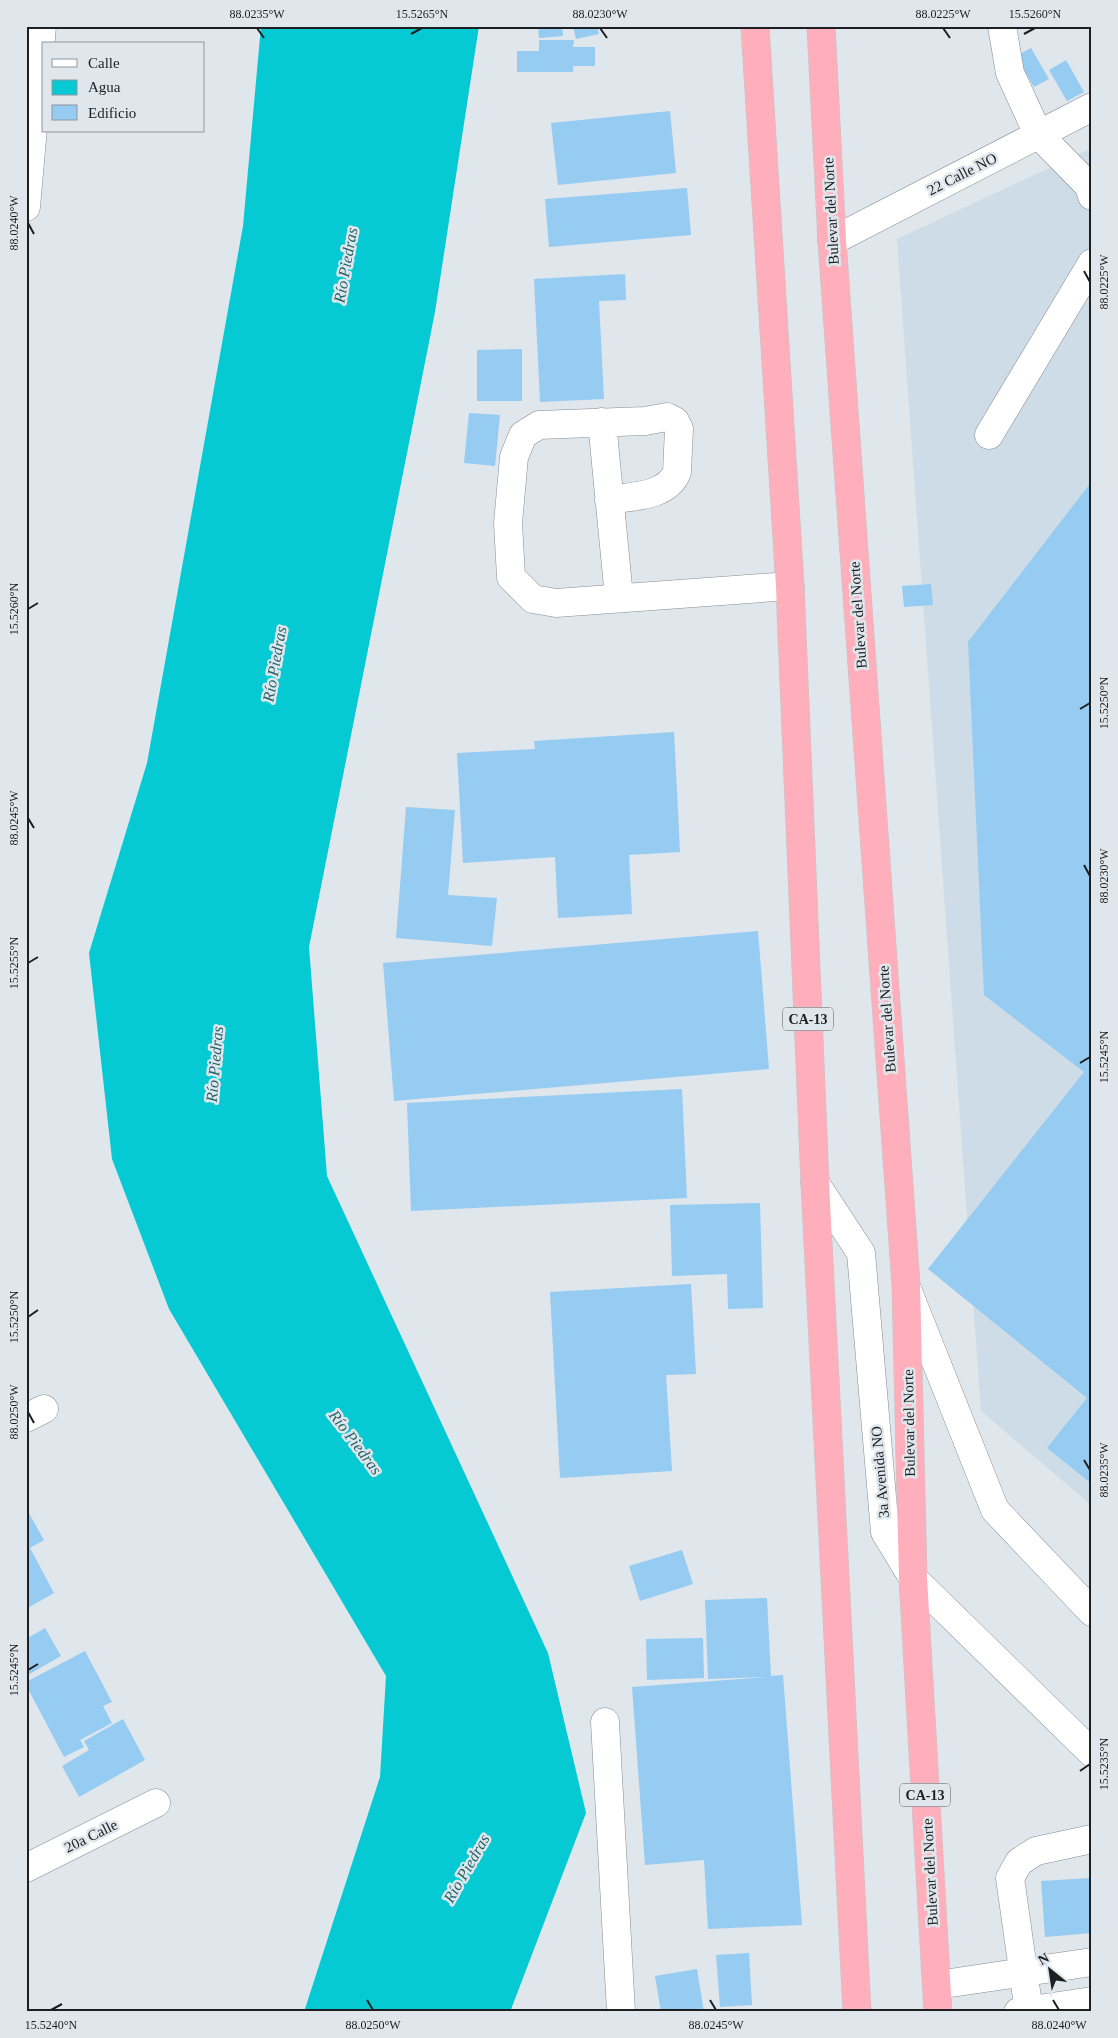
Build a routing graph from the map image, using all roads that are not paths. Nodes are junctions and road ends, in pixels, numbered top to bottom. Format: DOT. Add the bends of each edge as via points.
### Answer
graph roads {
  1 [pos="42,26"];
  2 [pos="755,26"];
  3 [pos="820,26"];
  4 [pos="1002,26"];
  5 [pos="1092,107"];
  6 [pos="1038,134"];
  7 [pos="1092,196"];
  8 [pos="26,207"];
  9 [pos="832,241"];
  10 [pos="1092,263"];
  11 [pos="602,422"];
  12 [pos="989,435"];
  13 [pos="609,500"];
  14 [pos="790,586"];
  15 [pos="619,597"];
  16 [pos="815,1183"];
  17 [pos="906,1285"];
  18 [pos="913,1578"];
  19 [pos="1092,1612"];
  20 [pos="605,1722"];
  21 [pos="1092,1753"];
  22 [pos="156,1804"];
  23 [pos="1092,1839"];
  24 [pos="26,1868"];
  25 [pos="1092,1962"];
  26 [pos="1023,1972"];
  27 [pos="937,1985"];
  28 [pos="1092,2001"];
  29 [pos="1025,2011"];
  30 [pos="621,2012"];
  31 [pos="857,2012"];
  32 [pos="938,2012"];
  1 -- 8 [label="street"];
  2 -- 14 [label="highway, CA-13"];
  3 -- 9 [label="highway, Bulevar del Norte / CA-13"];
  4 -- 6 [label="street" via="1010,73"];
  5 -- 6 [label="street, 22 Calle NO"];
  6 -- 7 [label="street" via="1089,186"];
  6 -- 9 [label="street, 22 Calle NO"];
  9 -- 17 [label="highway, Bulevar del Norte / CA-13"];
  10 -- 12 [label="street"];
  11 -- 13 [label="street"];
  11 -- 13 [label="street" via="667,417 675,421 679,429 675,478 653,493"];
  11 -- 15 [label="street" via="539,425 523,435 514,457 508,522 511,578 533,599 556,603"];
  13 -- 15 [label="street"];
  14 -- 15 [label="street"];
  14 -- 16 [label="highway, CA-13"];
  16 -- 18 [label="street, 3a Avenida NO" via="861,1253 885,1532"];
  16 -- 31 [label="highway, CA-13"];
  17 -- 18 [label="highway, Bulevar del Norte / CA-13"];
  17 -- 19 [label="street" via="995,1510"];
  18 -- 21 [label="street, 3a Avenida NO"];
  18 -- 27 [label="highway, Bulevar del Norte / CA-13"];
  20 -- 30 [label="street"];
  22 -- 24 [label="street, 20a Calle"];
  23 -- 26 [label="street" via="1036,1850 1019,1862 1010,1878"];
  25 -- 26 [label="street"];
  26 -- 27 [label="street"];
  26 -- 29 [label="street"];
  27 -- 32 [label="highway, Bulevar del Norte / CA-13"];
  28 -- 29 [label="street"];
}
